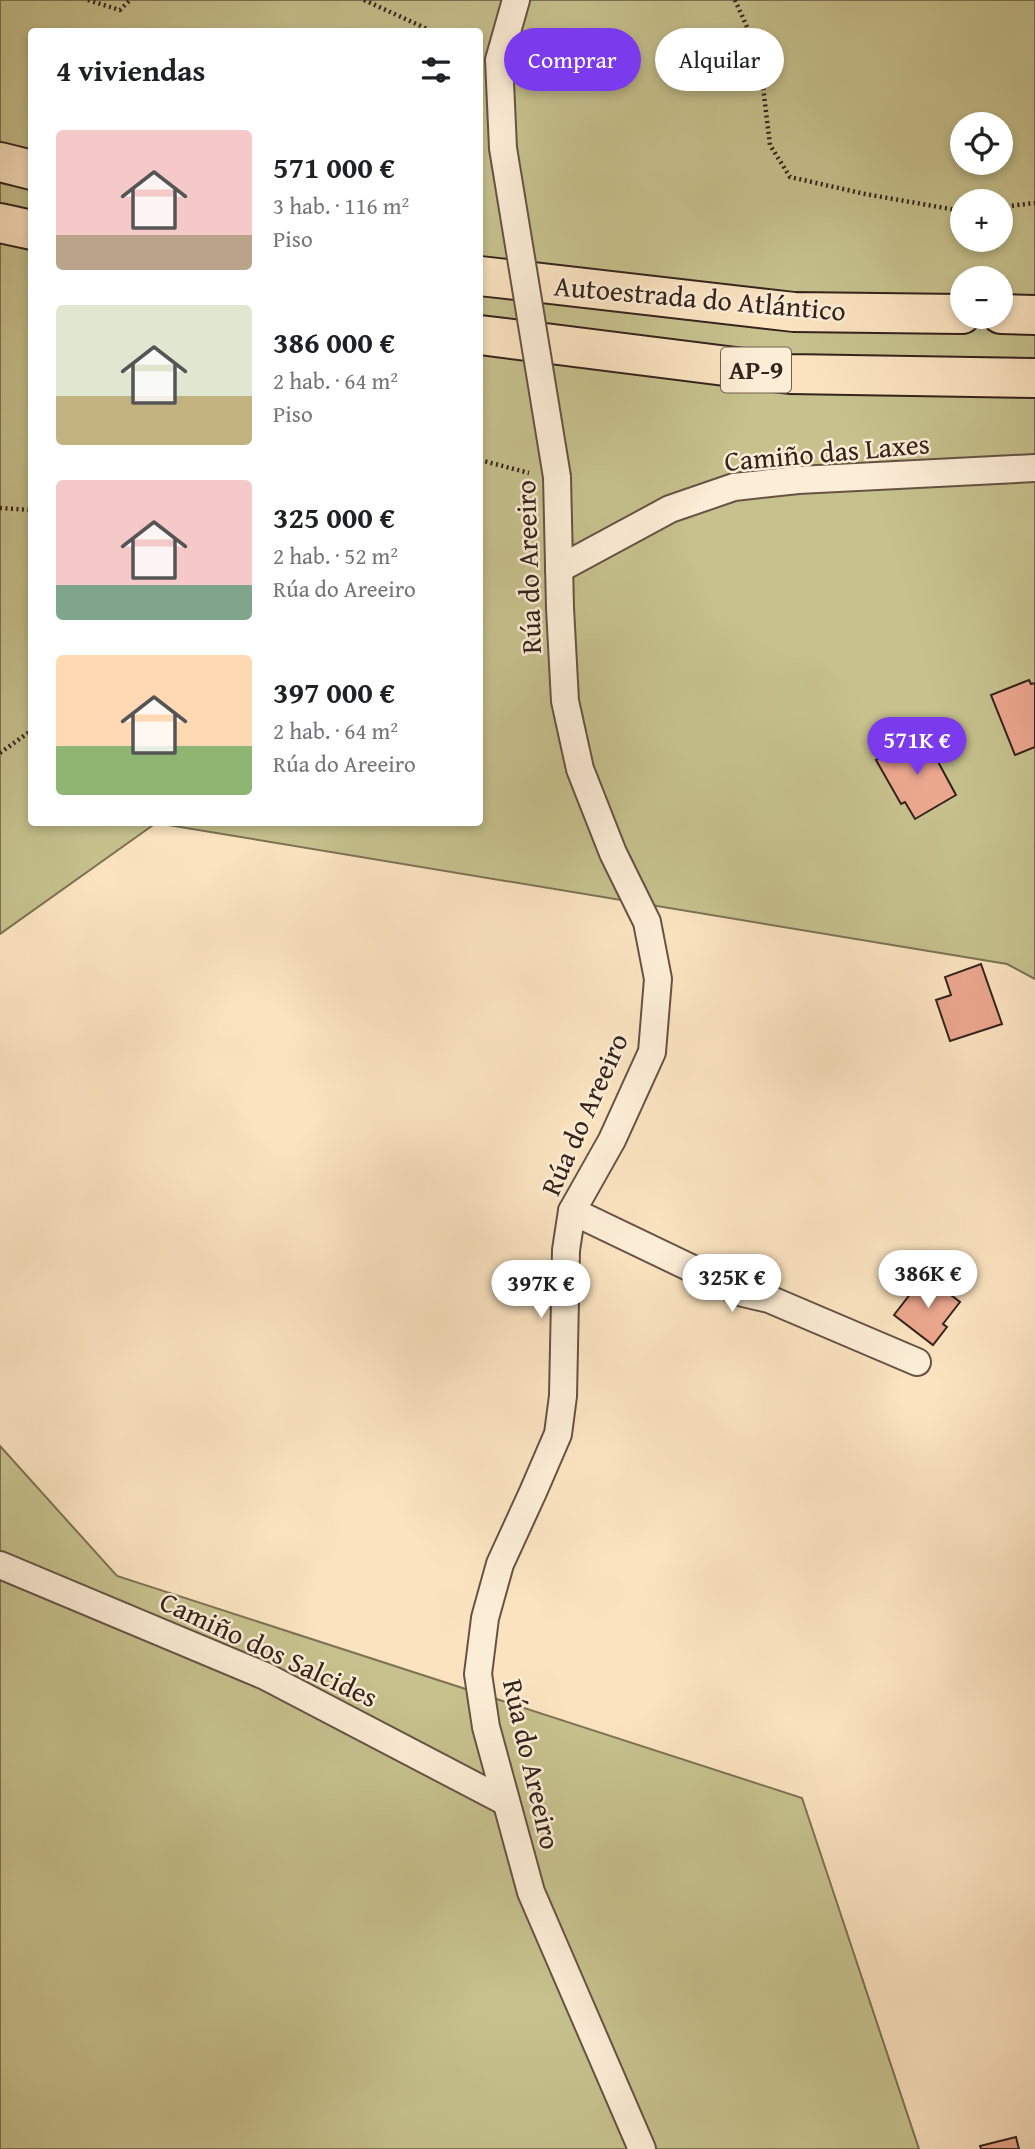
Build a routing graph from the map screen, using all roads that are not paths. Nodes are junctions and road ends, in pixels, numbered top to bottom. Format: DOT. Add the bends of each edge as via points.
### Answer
graph roads {
  1 [pos="516,0"];
  2 [pos="0,162"];
  3 [pos="28,169"];
  4 [pos="0,223"];
  5 [pos="28,229"];
  6 [pos="483,276"];
  7 [pos="950,314"];
  8 [pos="1013,314"];
  9 [pos="1035,315"];
  10 [pos="483,335"];
  11 [pos="1035,378"];
  12 [pos="1035,468"];
  13 [pos="559,569"];
  14 [pos="572,1211"];
  15 [pos="917,1362"];
  16 [pos="0,1565"];
  17 [pos="506,1801"];
  18 [pos="642,2149"];
  1 -- 13 [label="street, Rúa do Areeiro, bridge" via="499,60 503,148 557,479"];
  2 -- 3 [label="highway"];
  4 -- 5 [label="highway"];
  6 -- 7 [label="highway, Autoestrada do Atlántico / AP-9" via="794,312"];
  8 -- 9 [label="highway"];
  10 -- 11 [label="highway, AP-9" via="790,374"];
  12 -- 13 [label="street, Camiño das Laxes" via="734,487 670,509"];
  13 -- 14 [label="street, Rúa do Areeiro" via="565,701 580,769 647,922 658,979 652,1052 612,1140"];
  14 -- 15 [label="street" via="743,1293 769,1298"];
  14 -- 17 [label="street, Rúa do Areeiro" via="566,1250 558,1434 500,1564 485,1618 478,1674 486,1727"];
  16 -- 17 [label="street, Camiño dos Salcides" via="265,1676"];
  17 -- 18 [label="street, Rúa do Areeiro" via="531,1892"];
}
